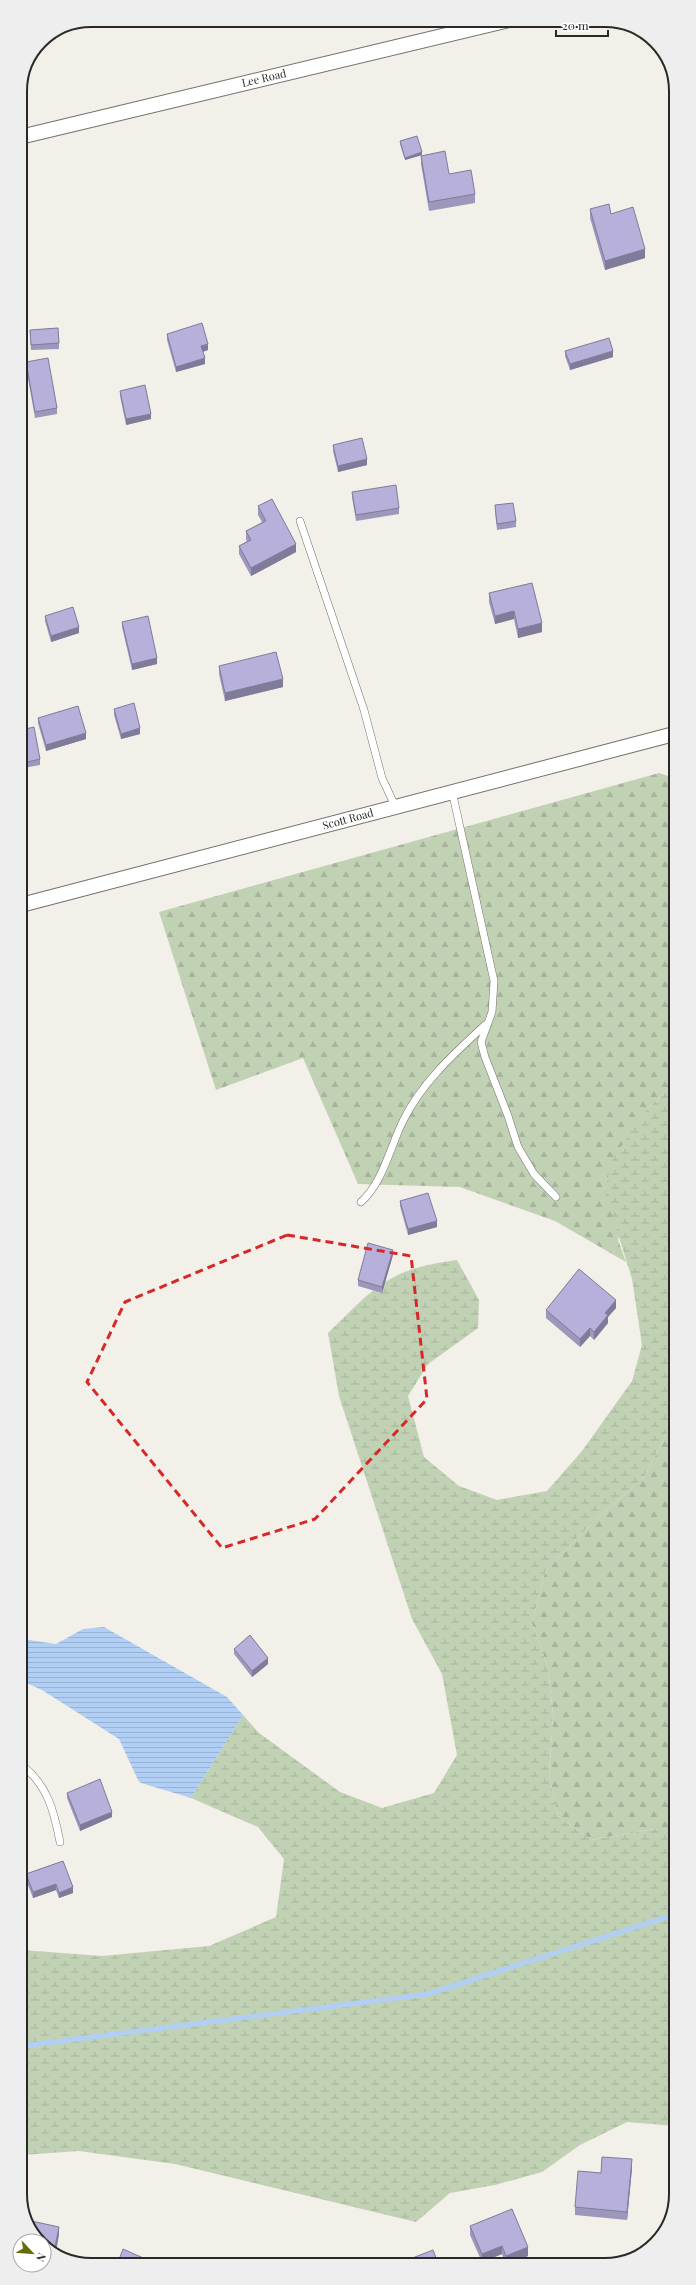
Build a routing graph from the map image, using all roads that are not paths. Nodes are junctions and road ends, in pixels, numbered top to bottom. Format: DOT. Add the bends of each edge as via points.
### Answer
graph roads {
  1 [pos="480,27"];
  2 [pos="27,135"];
  3 [pos="300,521"];
  4 [pos="669,735"];
  5 [pos="452,791"];
  6 [pos="395,806"];
  7 [pos="27,902"];
  8 [pos="486,1024"];
  9 [pos="556,1197"];
  10 [pos="361,1202"];
  11 [pos="27,1769"];
  12 [pos="60,1842"];
  1 -- 2 [label="street, Lee Road"];
  3 -- 6 [label="lane" via="364,710 382,778"];
  4 -- 5 [label="street, Scott Road"];
  5 -- 6 [label="street, Scott Road"];
  5 -- 8 [label="lane" via="494,981 492,1012"];
  6 -- 7 [label="street, Scott Road"];
  8 -- 9 [label="lane" via="481,1042 518,1147 534,1174"];
  8 -- 10 [label="lane" via="420,1091 404,1118 372,1191"];
  11 -- 12 [label="lane" via="45,1790 52,1804"];
}
